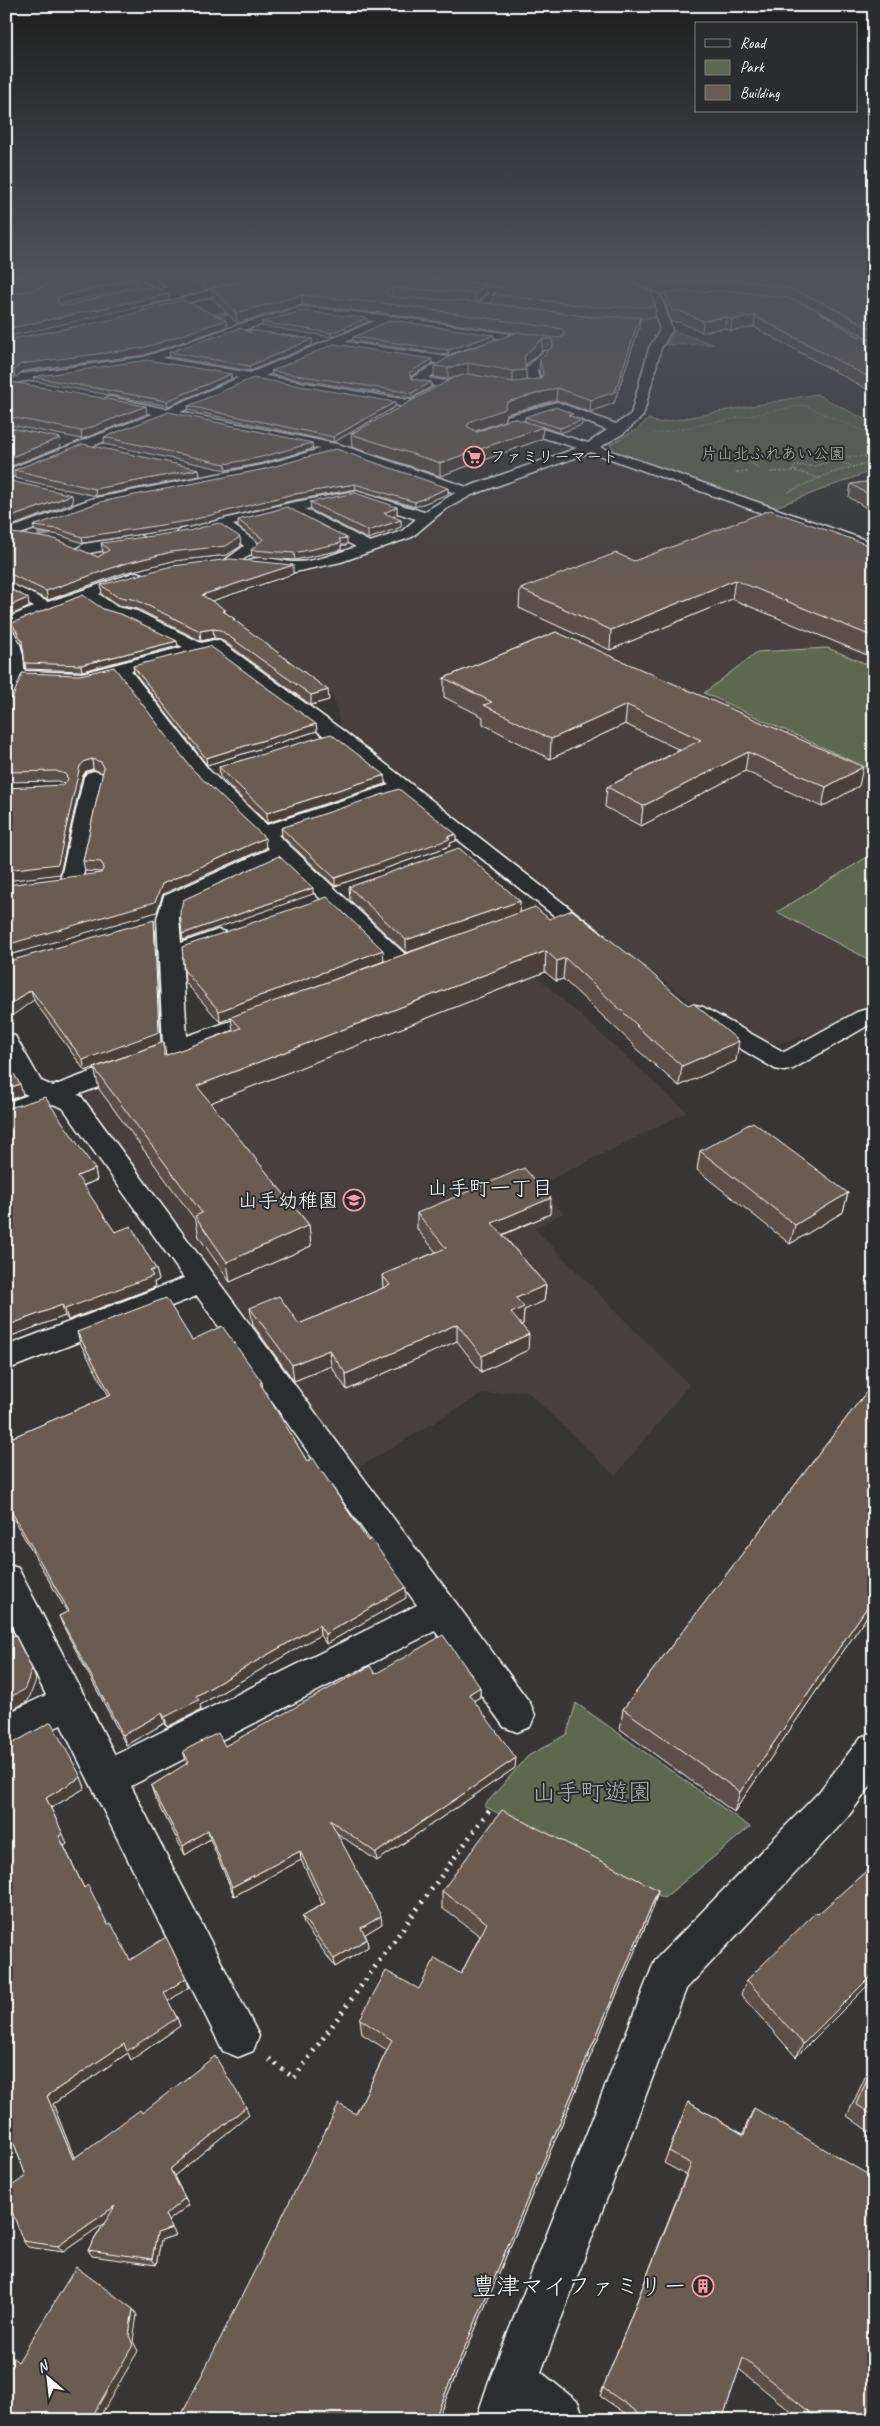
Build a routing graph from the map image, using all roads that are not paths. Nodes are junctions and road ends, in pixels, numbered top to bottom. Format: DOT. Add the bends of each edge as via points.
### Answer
graph roads {
  1 [pos="26,385"];
  2 [pos="231,385"];
  3 [pos="299,385"];
  4 [pos="453,385"];
  5 [pos="498,385"];
  6 [pos="534,385"];
  7 [pos="645,385"];
  8 [pos="44,389"];
  9 [pos="92,398"];
  10 [pos="412,404"];
  11 [pos="169,412"];
  12 [pos="395,414"];
  13 [pos="619,430"];
  14 [pos="353,438"];
  15 [pos="59,440"];
  16 [pos="85,445"];
  17 [pos="336,448"];
  18 [pos="105,449"];
  19 [pos="588,449"];
  20 [pos="192,468"];
  21 [pos="265,469"];
  22 [pos="230,476"];
  23 [pos="289,479"];
  24 [pos="9,481"];
  25 [pos="201,482"];
  26 [pos="220,490"];
  27 [pos="467,492"];
  28 [pos="69,496"];
  29 [pos="96,502"];
  30 [pos="290,507"];
  31 [pos="426,517"];
  32 [pos="223,525"];
  33 [pos="6,536"];
  34 [pos="170,536"];
  35 [pos="40,538"];
  36 [pos="151,538"];
  37 [pos="369,547"];
  38 [pos="874,548"];
  39 [pos="232,561"];
  40 [pos="212,564"];
  41 [pos="148,574"];
  42 [pos="131,578"];
  43 [pos="6,586"];
  44 [pos="86,593"];
  45 [pos="47,608"];
  46 [pos="6,624"];
  47 [pos="6,632"];
  48 [pos="200,648"];
  49 [pos="121,670"];
  50 [pos="17,676"];
  51 [pos="6,704"];
  52 [pos="335,734"];
  53 [pos="316,740"];
  54 [pos="94,777"];
  55 [pos="403,787"];
  56 [pos="263,833"];
  57 [pos="282,851"];
  58 [pos="93,878"];
  59 [pos="559,909"];
  60 [pos="531,919"];
  61 [pos="242,929"];
  62 [pos="613,951"];
  63 [pos="170,954"];
  64 [pos="375,974"];
  65 [pos="675,999"];
  66 [pos="284,1009"];
  67 [pos="874,1014"];
  68 [pos="6,1041"];
  69 [pos="176,1050"];
  70 [pos="51,1095"];
  71 [pos="6,1112"];
  72 [pos="202,1282"];
  73 [pos="6,1358"];
  74 [pos="6,1579"];
  75 [pos="440,1612"];
  76 [pos="69,1702"];
  77 [pos="517,1715"];
  78 [pos="6,1733"];
  79 [pos="874,1750"];
  80 [pos="107,1778"];
  81 [pos="238,2036"];
  82 [pos="507,2401"];
  83 [pos="560,2420"];
  1 -- 8 [label="street"];
  2 -- 11 [label="street"];
  3 -- 10 [label="street"];
  4 -- 10 [label="street"];
  5 -- 6 [label="street" via="513,388"];
  7 -- 13 [label="street" via="637,416"];
  9 -- 11 [label="street"];
  10 -- 12 [label="street"];
  11 -- 16 [label="street"];
  11 -- 17 [label="street"];
  13 -- 19 [label="street"];
  13 -- 19 [label="street" via="557,406 512,419 509,426"];
  14 -- 17 [label="street"];
  15 -- 16 [label="street"];
  16 -- 18 [label="street"];
  16 -- 24 [label="street"];
  17 -- 21 [label="street"];
  17 -- 27 [label="street"];
  19 -- 27 [label="street"];
  19 -- 38 [label="street"];
  20 -- 22 [label="street"];
  21 -- 22 [label="street"];
  21 -- 23 [label="street"];
  22 -- 25 [label="street"];
  25 -- 26 [label="street"];
  25 -- 29 [label="street"];
  27 -- 31 [label="street"];
  28 -- 29 [label="street"];
  29 -- 33 [label="street"];
  30 -- 31 [label="street" via="356,495"];
  30 -- 32 [label="street"];
  30 -- 37 [label="street"];
  31 -- 37 [label="street" via="406,534"];
  32 -- 34 [label="street"];
  32 -- 39 [label="street" via="254,546"];
  33 -- 35 [label="street"];
  36 -- 42 [label="street" via="77,546"];
  37 -- 39 [label="street" via="336,559 295,567"];
  39 -- 40 [label="street"];
  41 -- 42 [label="street"];
  42 -- 44 [label="street"];
  43 -- 45 [label="street"];
  44 -- 45 [label="street"];
  44 -- 48 [label="street" via="110,610 131,615"];
  45 -- 46 [label="street"];
  47 -- 50 [label="street" via="17,660"];
  48 -- 49 [label="street"];
  48 -- 52 [label="street" via="214,645"];
  49 -- 50 [label="street" via="82,678"];
  49 -- 56 [label="street"];
  50 -- 51 [label="street"];
  52 -- 53 [label="street"];
  52 -- 55 [label="street"];
  54 -- 58 [label="street" via="62,882"];
  55 -- 56 [label="street"];
  55 -- 59 [label="street" via="467,849"];
  56 -- 57 [label="street"];
  57 -- 63 [label="street" via="172,901 159,920"];
  57 -- 64 [label="street" via="331,898 411,961"];
  59 -- 60 [label="street"];
  59 -- 62 [label="street"];
  61 -- 63 [label="street"];
  63 -- 69 [label="street"];
  65 -- 67 [label="street" via="784,1064"];
  66 -- 69 [label="street"];
  68 -- 70 [label="street" via="32,1087"];
  69 -- 70 [label="street"];
  70 -- 71 [label="street"];
  70 -- 72 [label="street" via="72,1102"];
  72 -- 73 [label="street"];
  72 -- 75 [label="street"];
  74 -- 76 [label="street"];
  75 -- 77 [label="street"];
  75 -- 80 [label="street"];
  76 -- 78 [label="street"];
  76 -- 80 [label="street"];
  79 -- 82 [label="street" via="833,1805 670,1975"];
  80 -- 81 [label="street"];
  82 -- 83 [label="street"];
}
